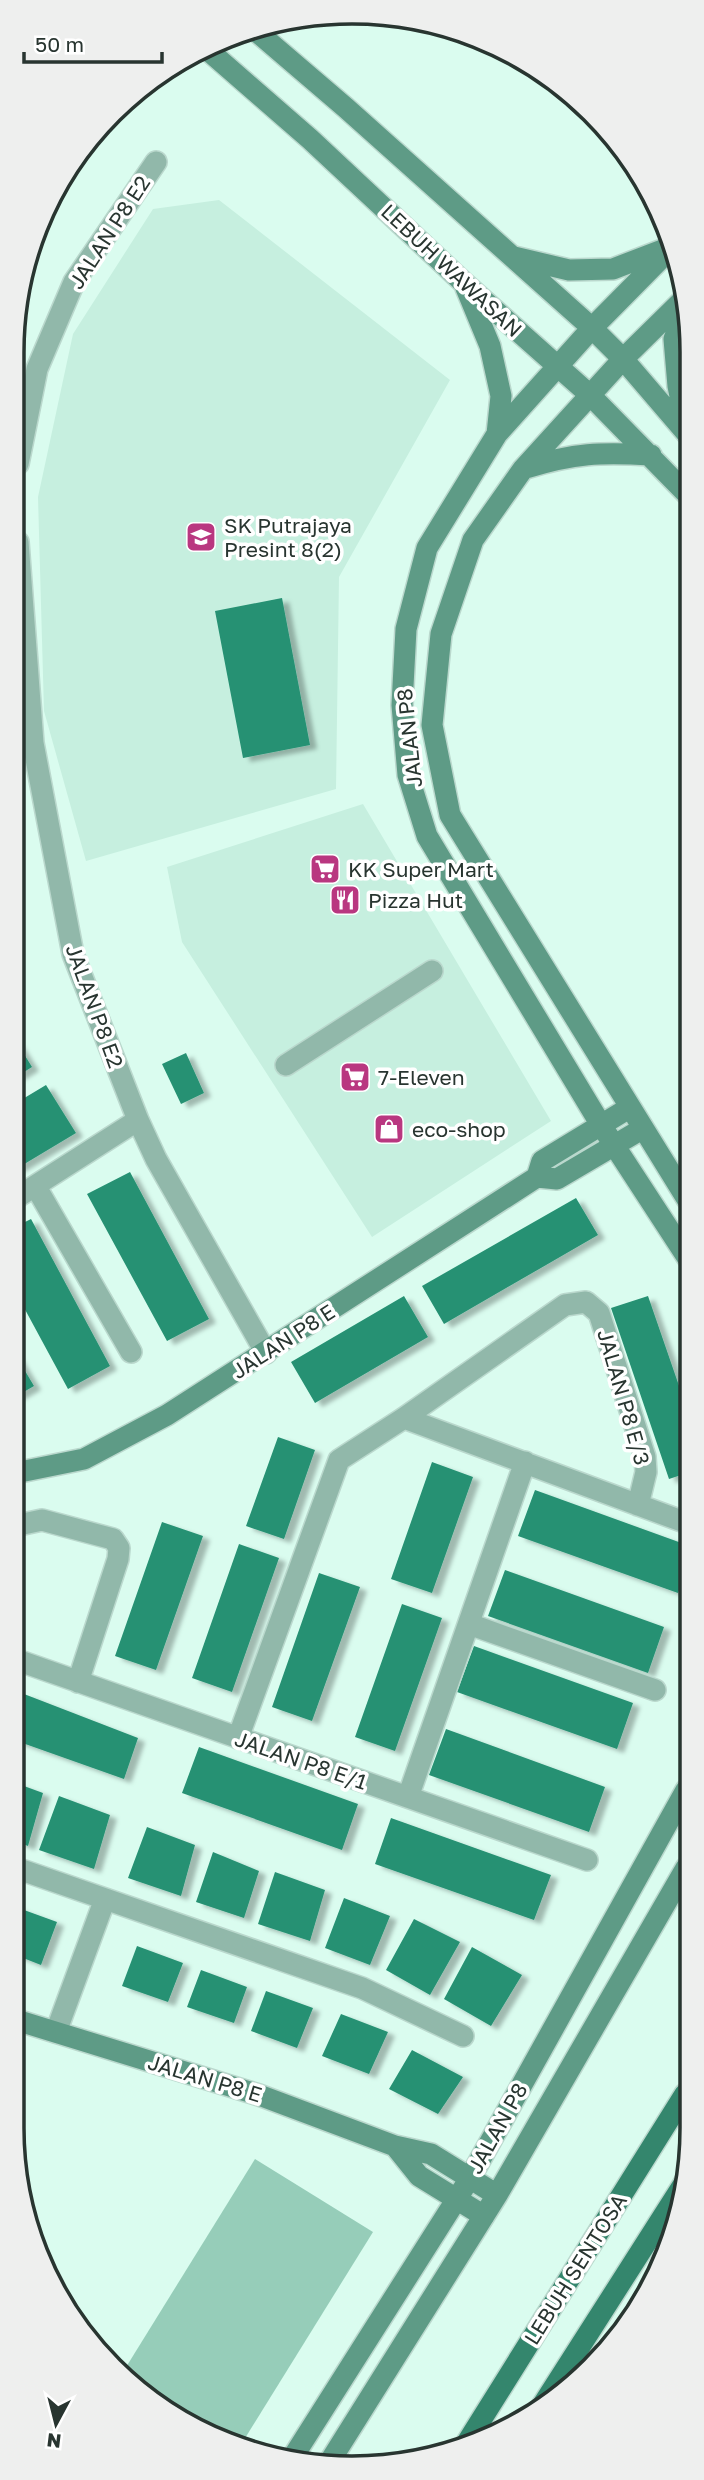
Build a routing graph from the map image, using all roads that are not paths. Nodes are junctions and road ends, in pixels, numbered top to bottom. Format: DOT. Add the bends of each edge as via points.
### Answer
graph roads {
  1 [pos="263,37"];
  2 [pos="214,55"];
  3 [pos="156,162"];
  4 [pos="663,250"];
  5 [pos="664,254"];
  6 [pos="512,257"];
  7 [pos="464,283"];
  8 [pos="676,306"];
  9 [pos="679,327"];
  10 [pos="592,328"];
  11 [pos="623,359"];
  12 [pos="556,367"];
  13 [pos="590,395"];
  14 [pos="680,396"];
  15 [pos="680,426"];
  16 [pos="24,434"];
  17 [pos="497,434"];
  18 [pos="651,455"];
  19 [pos="523,468"];
  20 [pos="680,487"];
  21 [pos="24,717"];
  22 [pos="25,746"];
  23 [pos="432,971"];
  24 [pos="286,1065"];
  25 [pos="629,1108"];
  26 [pos="138,1121"];
  27 [pos="601,1125"];
  28 [pos="642,1129"];
  29 [pos="614,1145"];
  30 [pos="537,1177"];
  31 [pos="36,1187"];
  32 [pos="680,1188"];
  33 [pos="24,1194"];
  34 [pos="680,1246"];
  35 [pos="131,1352"];
  36 [pos="266,1353"];
  37 [pos="404,1418"];
  38 [pos="525,1462"];
  39 [pos="24,1471"];
  40 [pos="638,1505"];
  41 [pos="680,1520"];
  42 [pos="24,1524"];
  43 [pos="468,1624"];
  44 [pos="24,1663"];
  45 [pos="78,1682"];
  46 [pos="655,1690"];
  47 [pos="238,1738"];
  48 [pos="408,1797"];
  49 [pos="680,1801"];
  50 [pos="587,1860"];
  51 [pos="24,1871"];
  52 [pos="680,1878"];
  53 [pos="104,1899"];
  54 [pos="24,2022"];
  55 [pos="56,2032"];
  56 [pos="463,2036"];
  57 [pos="680,2100"];
  58 [pos="396,2146"];
  59 [pos="470,2178"];
  60 [pos="497,2195"];
  61 [pos="456,2199"];
  62 [pos="670,2206"];
  63 [pos="484,2216"];
  64 [pos="556,2384"];
  65 [pos="473,2432"];
  66 [pos="297,2451"];
  67 [pos="334,2455"];
  1 -- 6 [label="street"];
  2 -- 7 [label="street, LEBUH WAWASAN"];
  3 -- 16 [label="street, JALAN P8 E2" via="74,282 37,369"];
  4 -- 6 [label="street" via="614,269 569,270"];
  5 -- 10 [label="street, JALAN P8"];
  6 -- 10 [label="street"];
  7 -- 12 [label="street, LEBUH WAWASAN"];
  7 -- 17 [label="street" via="490,346 501,396"];
  8 -- 11 [label="street, JALAN P8"];
  9 -- 14 [label="street" via="674,339"];
  10 -- 11 [label="street"];
  10 -- 12 [label="street, JALAN P8"];
  11 -- 13 [label="street, JALAN P8"];
  11 -- 15 [label="street"];
  12 -- 13 [label="street, LEBUH WAWASAN"];
  12 -- 17 [label="street, JALAN P8"];
  13 -- 18 [label="street, LEBUH WAWASAN"];
  13 -- 19 [label="street, JALAN P8"];
  17 -- 27 [label="street, JALAN P8" via="427,548 409,615 402,705 408,775 427,836"];
  18 -- 19 [label="street" via="600,452"];
  18 -- 20 [label="street, LEBUH WAWASAN"];
  19 -- 25 [label="street, JALAN P8" via="473,540 441,634 432,725 450,815"];
  21 -- 22 [label="street, JALAN P8 E2"];
  22 -- 26 [label="street, JALAN P8 E2" via="73,954"];
  23 -- 24 [label="street"];
  25 -- 27 [label="street"];
  25 -- 28 [label="street, JALAN P8"];
  26 -- 31 [label="street"];
  26 -- 36 [label="street, JALAN P8 E2"];
  27 -- 29 [label="street, JALAN P8"];
  27 -- 30 [label="street" via="542,1161"];
  28 -- 29 [label="street"];
  28 -- 32 [label="street, JALAN P8"];
  29 -- 30 [label="street" via="557,1179"];
  29 -- 34 [label="street, JALAN P8"];
  30 -- 36 [label="street, JALAN P8 E"];
  31 -- 33 [label="street"];
  31 -- 35 [label="street"];
  36 -- 39 [label="street, JALAN P8 E" via="167,1416 84,1459"];
  37 -- 38 [label="street"];
  37 -- 40 [label="street, JALAN P8 E/3" via="565,1305 586,1302 599,1313 645,1457"];
  37 -- 47 [label="street, JALAN P8 E/3" via="339,1460"];
  38 -- 40 [label="street"];
  38 -- 43 [label="street"];
  40 -- 41 [label="street"];
  42 -- 45 [label="street" via="42,1520 113,1539 119,1548"];
  43 -- 46 [label="street"];
  43 -- 48 [label="street"];
  44 -- 45 [label="street, JALAN P8 E/1"];
  45 -- 47 [label="street, JALAN P8 E/1"];
  47 -- 48 [label="street, JALAN P8 E/1"];
  48 -- 50 [label="street, JALAN P8 E/1"];
  49 -- 59 [label="street, JALAN P8"];
  51 -- 53 [label="street"];
  52 -- 60 [label="street, JALAN P8"];
  53 -- 55 [label="street"];
  53 -- 56 [label="street" via="362,1988"];
  54 -- 55 [label="street, JALAN P8 E"];
  55 -- 58 [label="street, JALAN P8 E" via="259,2095"];
  57 -- 65 [label="main road, LEBUH SENTOSA"];
  58 -- 59 [label="street, JALAN P8 E" via="431,2154"];
  58 -- 61 [label="street" via="419,2176"];
  59 -- 60 [label="street, JALAN P8 E"];
  59 -- 61 [label="street, JALAN P8"];
  60 -- 63 [label="street, JALAN P8"];
  61 -- 63 [label="street"];
  61 -- 66 [label="street, JALAN P8"];
  62 -- 64 [label="main road"];
  63 -- 67 [label="street, JALAN P8"];
}
